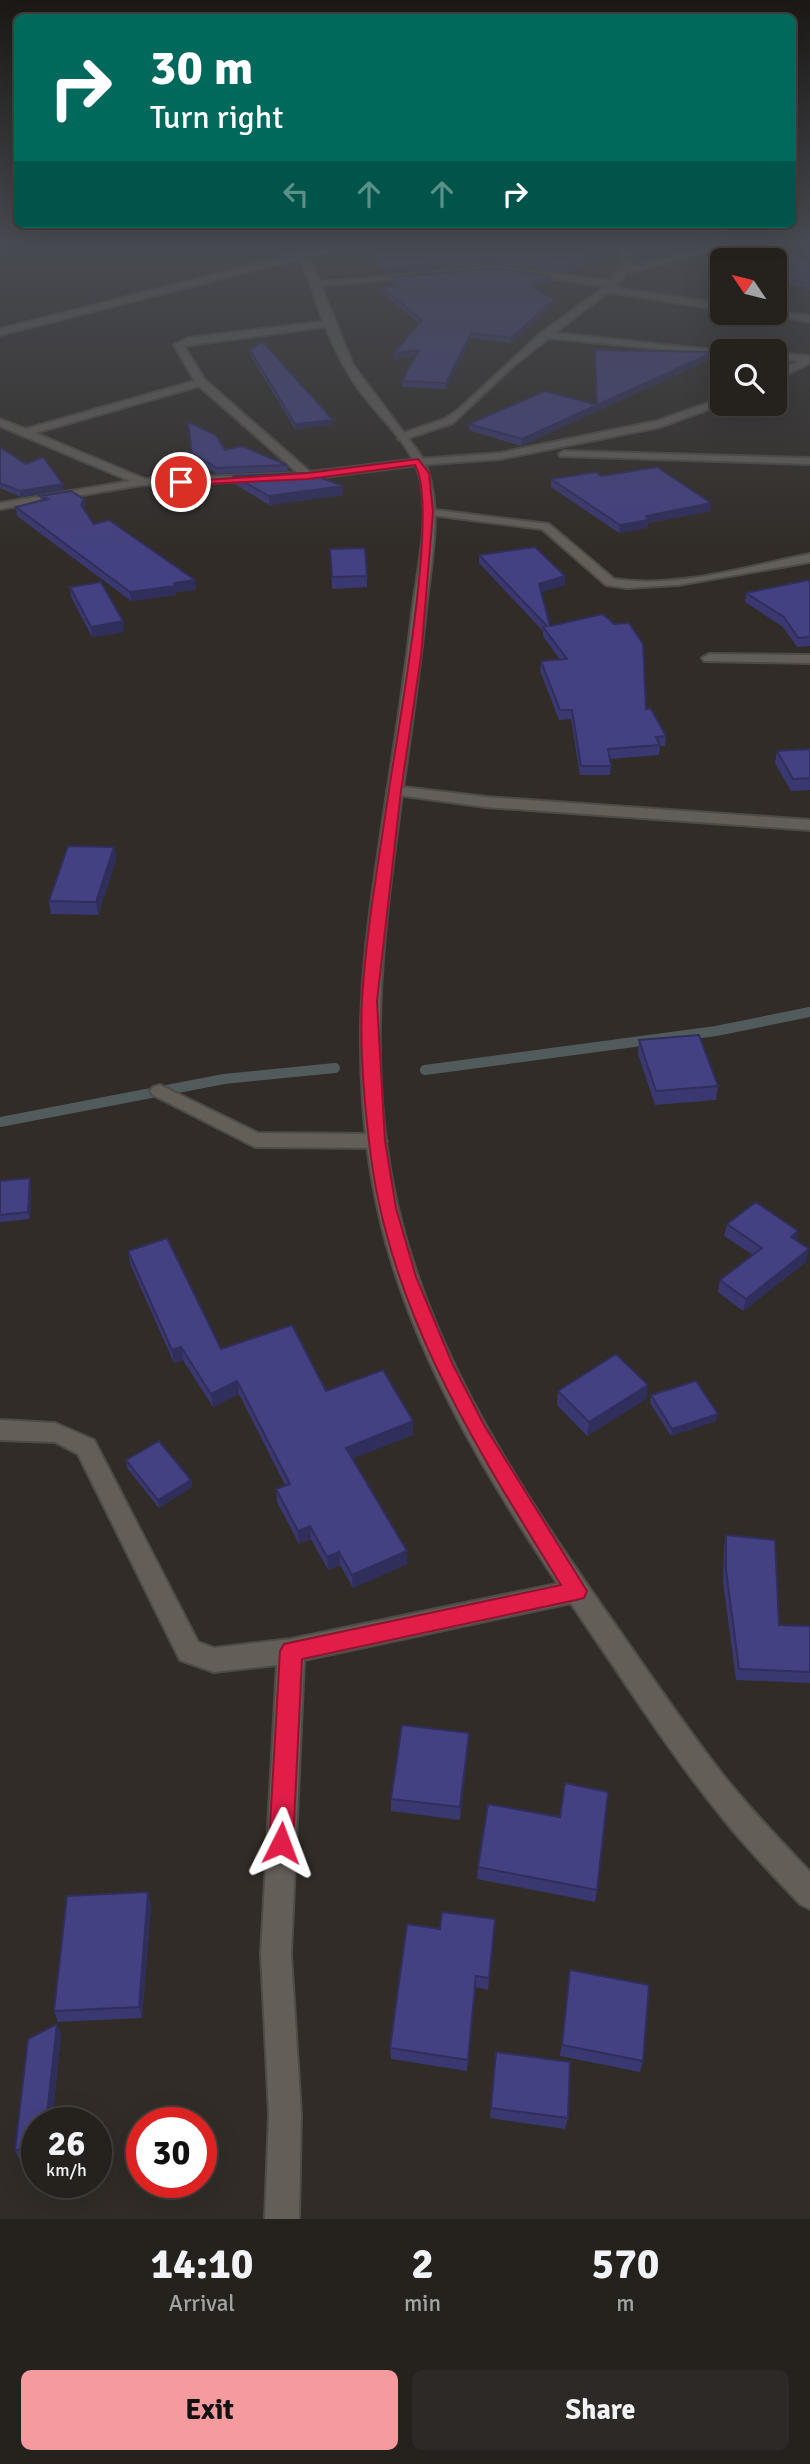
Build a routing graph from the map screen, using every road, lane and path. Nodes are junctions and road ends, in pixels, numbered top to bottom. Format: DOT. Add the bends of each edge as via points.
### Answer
graph roads {
  1 [pos="179,346"];
  2 [pos="339,346"];
  3 [pos="532,346"];
  4 [pos="657,346"];
  5 [pos="710,351"];
  6 [pos="787,357"];
  7 [pos="810,359"];
  8 [pos="787,371"];
  9 [pos="201,382"];
  10 [pos="710,406"];
  11 [pos="0,422"];
  12 [pos="24,433"];
  13 [pos="402,437"];
  14 [pos="500,456"];
  15 [pos="810,461"];
  16 [pos="418,462"];
  17 [pos="308,476"];
  18 [pos="143,482"];
  19 [pos="0,506"];
  20 [pos="428,512"];
  21 [pos="810,558"];
  22 [pos="709,658"];
  23 [pos="810,659"];
  24 [pos="395,791"];
  25 [pos="810,825"];
  26 [pos="160,1091"];
  27 [pos="377,1141"];
  28 [pos="0,1430"];
  29 [pos="576,1591"];
  30 [pos="291,1651"];
  31 [pos="810,1895"];
  32 [pos="282,2219"];
  1 -- 9 [label="street"];
  2 -- 13 [label="street" via="357,380"];
  3 -- 13 [label="street" via="449,421"];
  4 -- 5 [label="street"];
  6 -- 7 [label="street"];
  7 -- 8 [label="street"];
  9 -- 12 [label="street"];
  9 -- 17 [label="street"];
  10 -- 14 [label="street" via="660,424"];
  11 -- 12 [label="street"];
  12 -- 18 [label="street"];
  13 -- 16 [label="street"];
  14 -- 15 [label="street" via="636,453"];
  14 -- 16 [label="street"];
  16 -- 17 [label="street"];
  16 -- 20 [label="street" via="427,486"];
  17 -- 18 [label="street"];
  18 -- 19 [label="street"];
  20 -- 21 [label="street" via="545,526 618,584 659,583"];
  20 -- 24 [label="street" via="415,656"];
  22 -- 23 [label="street"];
  24 -- 25 [label="street" via="486,802"];
  24 -- 27 [label="street" via="370,1001"];
  26 -- 27 [label="street" via="255,1140"];
  27 -- 29 [label="street" via="388,1208 408,1277 443,1363 477,1431"];
  28 -- 30 [label="street" via="53,1429 86,1447 189,1651 214,1660"];
  29 -- 30 [label="street"];
  29 -- 31 [label="street" via="732,1808"];
  30 -- 32 [label="street" via="276,1954 285,2115"];
}
